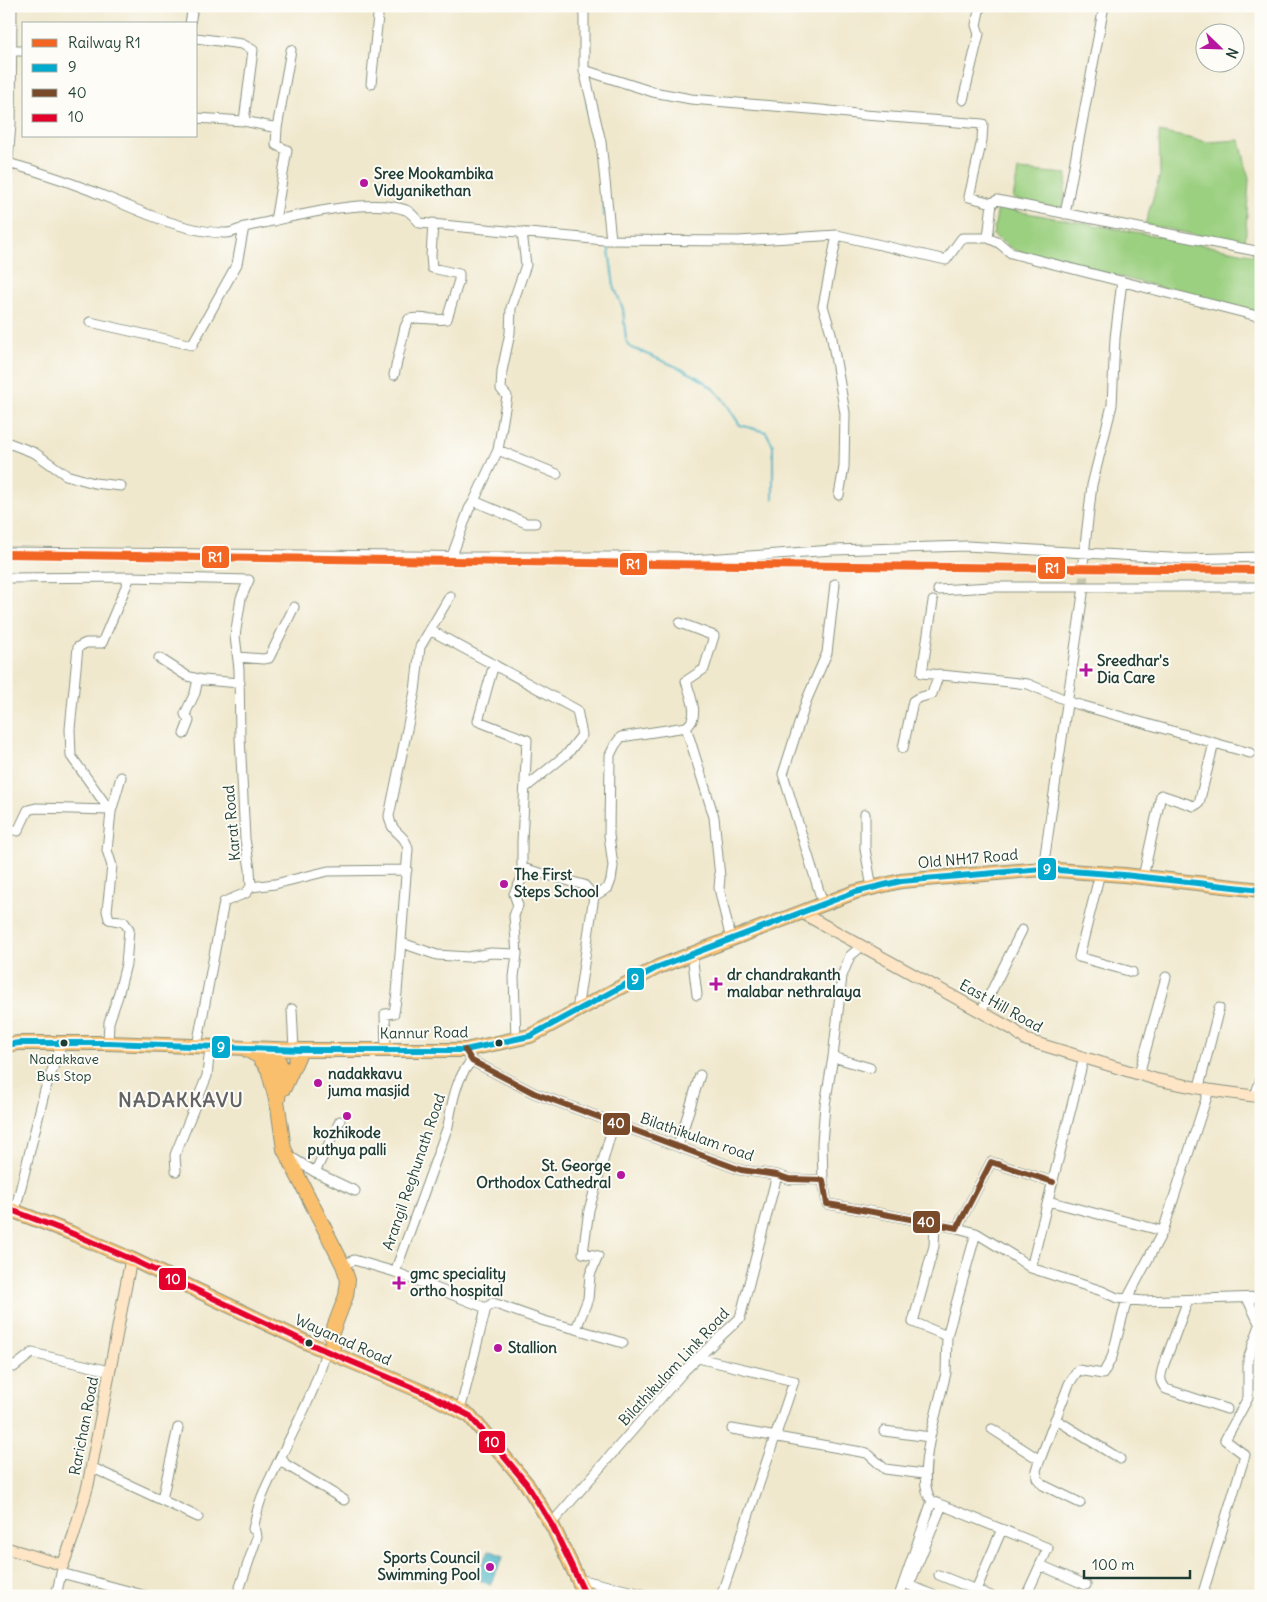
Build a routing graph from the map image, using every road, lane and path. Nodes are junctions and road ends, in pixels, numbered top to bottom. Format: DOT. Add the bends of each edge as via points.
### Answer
graph roads {
  1 [pos="12,6"];
  2 [pos="193,6"];
  3 [pos="380,6"];
  4 [pos="581,6"];
  5 [pos="980,6"];
  6 [pos="1104,6"];
  7 [pos="1256,6"];
  8 [pos="1261,7"];
  9 [pos="190,22"];
  10 [pos="198,38"];
  11 [pos="291,50"];
  12 [pos="11,51"];
  13 [pos="22,51"];
  14 [pos="584,70"];
  15 [pos="372,84"];
  16 [pos="963,100"];
  17 [pos="198,118"];
  18 [pos="244,121"];
  19 [pos="9,124"];
  20 [pos="277,128"];
  21 [pos="8,163"];
  22 [pos="6,184"];
  23 [pos="992,203"];
  24 [pos="1065,214"];
  25 [pos="274,221"];
  26 [pos="433,223"];
  27 [pos="244,227"];
  28 [pos="522,232"];
  29 [pos="838,235"];
  30 [pos="988,238"];
  31 [pos="611,240"];
  32 [pos="1261,252"];
  33 [pos="1122,281"];
  34 [pos="1261,317"];
  35 [pos="90,322"];
  36 [pos="394,375"];
  37 [pos="6,442"];
  38 [pos="498,450"];
  39 [pos="557,474"];
  40 [pos="121,486"];
  41 [pos="839,496"];
  42 [pos="474,501"];
  43 [pos="535,523"];
  44 [pos="6,552"];
  45 [pos="1085,553"];
  46 [pos="452,556"];
  47 [pos="1261,557"];
  48 [pos="1083,563"];
  49 [pos="130,577"];
  50 [pos="6,578"];
  51 [pos="835,584"];
  52 [pos="1084,587"];
  53 [pos="1261,587"];
  54 [pos="938,590"];
  55 [pos="450,596"];
  56 [pos="933,601"];
  57 [pos="294,607"];
  58 [pos="680,623"];
  59 [pos="430,630"];
  60 [pos="238,657"];
  61 [pos="159,658"];
  62 [pos="494,664"];
  63 [pos="939,674"];
  64 [pos="198,679"];
  65 [pos="240,683"];
  66 [pos="1068,701"];
  67 [pos="686,727"];
  68 [pos="184,734"];
  69 [pos="1214,743"];
  70 [pos="903,748"];
  71 [pos="1250,753"];
  72 [pos="121,777"];
  73 [pos="525,788"];
  74 [pos="110,811"];
  75 [pos="865,814"];
  76 [pos="6,828"];
  77 [pos="522,868"];
  78 [pos="1043,869"];
  79 [pos="407,870"];
  80 [pos="1100,873"];
  81 [pos="1143,877"];
  82 [pos="251,887"];
  83 [pos="872,888"];
  84 [pos="1261,890"];
  85 [pos="594,896"];
  86 [pos="823,904"];
  87 [pos="802,913"];
  88 [pos="1022,930"];
  89 [pos="731,940"];
  90 [pos="402,943"];
  91 [pos="862,946"];
  92 [pos="517,954"];
  93 [pos="692,954"];
  94 [pos="1132,972"];
  95 [pos="1166,977"];
  96 [pos="697,995"];
  97 [pos="1219,1008"];
  98 [pos="292,1009"];
  99 [pos="576,1011"];
  100 [pos="981,1012"];
  101 [pos="516,1039"];
  102 [pos="10,1043"];
  103 [pos="62,1043"];
  104 [pos="108,1043"];
  105 [pos="203,1047"];
  106 [pos="250,1048"];
  107 [pos="297,1050"];
  108 [pos="386,1050"];
  109 [pos="469,1055"];
  110 [pos="833,1057"];
  111 [pos="1084,1058"];
  112 [pos="870,1068"];
  113 [pos="1138,1074"];
  114 [pos="700,1075"];
  115 [pos="1261,1078"];
  116 [pos="1204,1088"];
  117 [pos="1258,1096"];
  118 [pos="278,1107"];
  119 [pos="340,1121"];
  120 [pos="614,1122"];
  121 [pos="678,1146"];
  122 [pos="290,1161"];
  123 [pos="176,1171"];
  124 [pos="315,1172"];
  125 [pos="777,1175"];
  126 [pos="823,1180"];
  127 [pos="1053,1182"];
  128 [pos="355,1192"];
  129 [pos="1048,1201"];
  130 [pos="11,1209"];
  131 [pos="935,1223"];
  132 [pos="956,1228"];
  133 [pos="1163,1231"];
  134 [pos="976,1233"];
  135 [pos="131,1259"];
  136 [pos="343,1265"];
  137 [pos="1031,1268"];
  138 [pos="395,1272"];
  139 [pos="1247,1298"];
  140 [pos="1261,1298"];
  141 [pos="1127,1300"];
  142 [pos="1188,1300"];
  143 [pos="486,1308"];
  144 [pos="576,1329"];
  145 [pos="331,1335"];
  146 [pos="947,1336"];
  147 [pos="623,1343"];
  148 [pos="310,1344"];
  149 [pos="330,1353"];
  150 [pos="698,1358"];
  151 [pos="6,1363"];
  152 [pos="110,1371"];
  153 [pos="1227,1409"];
  154 [pos="460,1411"];
  155 [pos="1055,1419"];
  156 [pos="178,1428"];
  157 [pos="732,1429"];
  158 [pos="992,1430"];
  159 [pos="884,1431"];
  160 [pos="774,1437"];
  161 [pos="930,1437"];
  162 [pos="281,1457"];
  163 [pos="1120,1459"];
  164 [pos="1040,1460"];
  165 [pos="91,1467"];
  166 [pos="924,1474"];
  167 [pos="162,1499"];
  168 [pos="344,1500"];
  169 [pos="932,1501"];
  170 [pos="1080,1503"];
  171 [pos="942,1505"];
  172 [pos="198,1517"];
  173 [pos="551,1524"];
  174 [pos="1002,1529"];
  175 [pos="6,1548"];
  176 [pos="1040,1566"];
  177 [pos="62,1569"];
  178 [pos="939,1575"];
  179 [pos="578,1579"];
  180 [pos="1086,1585"];
  181 [pos="976,1590"];
  182 [pos="56,1596"];
  183 [pos="147,1596"];
  184 [pos="237,1596"];
  185 [pos="586,1596"];
  186 [pos="651,1596"];
  187 [pos="721,1596"];
  188 [pos="899,1596"];
  189 [pos="935,1596"];
  190 [pos="990,1596"];
  191 [pos="1026,1596"];
  192 [pos="1202,1596"];
  1 -- 12 [label="street"];
  2 -- 9 [label="street"];
  3 -- 15 [label="street"];
  4 -- 14 [label="street" via="584,14"];
  5 -- 16 [label="street" via="976,25 979,34"];
  6 -- 24 [label="street"];
  7 -- 8 [label="street"];
  10 -- 18 [label="street" via="242,44 253,50"];
  11 -- 20 [label="street"];
  12 -- 13 [label="street"];
  12 -- 19 [label="street"];
  14 -- 23 [label="street" via="653,92 691,99 983,124 969,197"];
  14 -- 31 [label="street" via="601,142"];
  17 -- 18 [label="street"];
  18 -- 20 [label="street"];
  19 -- 21 [label="street"];
  20 -- 25 [label="street" via="276,146 287,150"];
  21 -- 22 [label="street"];
  21 -- 27 [label="street" via="38,171 136,211 186,227 226,234"];
  23 -- 24 [label="street" via="997,200"];
  23 -- 30 [label="street"];
  24 -- 32 [label="street"];
  25 -- 26 [label="street" via="320,211 379,205 408,210 420,222"];
  25 -- 27 [label="street"];
  26 -- 28 [label="street"];
  26 -- 36 [label="street" via="432,268 459,274 460,280 447,319 437,321 417,317 409,320"];
  27 -- 35 [label="street" via="237,264 192,345"];
  28 -- 31 [label="street"];
  28 -- 38 [label="street" via="526,265 511,308 501,389 507,396 506,410"];
  29 -- 30 [label="street" via="946,260 962,238"];
  29 -- 31 [label="street" via="739,241"];
  29 -- 41 [label="street" via="823,306 845,413 844,467"];
  30 -- 33 [label="street" via="1011,253"];
  33 -- 34 [label="street"];
  33 -- 45 [label="street" via="1112,404 1092,485"];
  37 -- 40 [label="street" via="35,452 66,476"];
  38 -- 39 [label="street"];
  38 -- 42 [label="street"];
  42 -- 43 [label="street"];
  42 -- 46 [label="street"];
  44 -- 46 [label="street"];
  45 -- 46 [label="street" via="967,546 833,550 692,560 677,556"];
  45 -- 47 [label="street" via="1188,559"];
  45 -- 48 [label="street"];
  49 -- 50 [label="street"];
  49 -- 60 [label="street, Karat Road" via="249,580 241,598 235,636"];
  49 -- 74 [label="street" via="102,643 86,643 78,647 70,729 71,756"];
  51 -- 86 [label="street" via="827,653 807,699 783,774"];
  52 -- 53 [label="street"];
  52 -- 54 [label="street"];
  52 -- 66 [label="street"];
  55 -- 59 [label="street"];
  56 -- 63 [label="street" via="922,673"];
  57 -- 60 [label="street" via="269,658"];
  58 -- 67 [label="street" via="714,636 704,669 686,681 694,710 694,718"];
  59 -- 62 [label="street"];
  59 -- 79 [label="street" via="420,648 415,691 389,816 391,827 406,840"];
  60 -- 65 [label="street, Karat Road"];
  61 -- 64 [label="street" via="187,676"];
  62 -- 73 [label="street" via="478,721 527,740"];
  62 -- 73 [label="street" via="577,710 582,735 568,753"];
  63 -- 66 [label="street" via="1028,684"];
  63 -- 70 [label="street" via="932,694 913,701"];
  64 -- 65 [label="street"];
  64 -- 68 [label="street" via="185,714 189,720"];
  65 -- 82 [label="street, Karat Road" via="245,839"];
  66 -- 69 [label="street"];
  66 -- 78 [label="street"];
  67 -- 85 [label="street" via="621,737 615,745 610,755 609,835 613,866 608,888"];
  67 -- 89 [label="street" via="714,817 719,888"];
  69 -- 71 [label="street"];
  69 -- 81 [label="street" via="1199,803 1194,806 1161,795"];
  72 -- 74 [label="street"];
  73 -- 77 [label="street"];
  74 -- 76 [label="street" via="36,808 28,810 18,831"];
  74 -- 104 [label="street" via="107,850 112,866 106,911 109,920 124,922 129,929 126,964 109,1022"];
  75 -- 83 [label="street" via="865,849"];
  77 -- 85 [label="street" via="584,885"];
  77 -- 92 [label="street" via="522,878 514,894 518,905 514,916"];
  78 -- 80 [label="main road, Old NH17 Road"];
  78 -- 83 [label="main road, Old NH17 Road" via="901,881"];
  79 -- 82 [label="street" via="328,871"];
  79 -- 90 [label="street"];
  80 -- 81 [label="main road, Old NH17 Road"];
  80 -- 94 [label="street" via="1079,957"];
  81 -- 84 [label="main road, Old NH17 Road"];
  82 -- 105 [label="street" via="246,893 224,902"];
  83 -- 86 [label="main road, Old NH17 Road"];
  85 -- 99 [label="street"];
  86 -- 87 [label="main road, Old NH17 Road"];
  87 -- 89 [label="main road, Kannur Road"];
  87 -- 91 [label="street, East Hill Road"];
  88 -- 100 [label="street"];
  89 -- 93 [label="main road, Kannur Road"];
  90 -- 92 [label="street" via="437,955"];
  90 -- 108 [label="street" via="394,1013 385,1014"];
  91 -- 100 [label="street, East Hill Road"];
  91 -- 110 [label="street" via="850,956 842,976"];
  92 -- 101 [label="street" via="514,977"];
  93 -- 96 [label="street"];
  93 -- 99 [label="main road, Kannur Road" via="658,967"];
  95 -- 113 [label="street"];
  97 -- 116 [label="street"];
  98 -- 107 [label="street"];
  99 -- 101 [label="main road, Kannur Road" via="530,1036"];
  100 -- 111 [label="street, East Hill Road" via="1026,1040"];
  101 -- 109 [label="main road, Kannur Road"];
  102 -- 103 [label="main road, Kannur Road"];
  103 -- 104 [label="main road, Kannur Road"];
  103 -- 130 [label="street"];
  104 -- 105 [label="main road, Kannur Road"];
  105 -- 106 [label="main road, Kannur Road"];
  105 -- 123 [label="street" via="206,1076 175,1155"];
  106 -- 107 [label="main road, Kannur Road"];
  106 -- 118 [label="main road" via="275,1056 281,1063"];
  107 -- 108 [label="main road, Kannur Road"];
  107 -- 118 [label="main road"];
  108 -- 109 [label="main road, Kannur Road"];
  109 -- 120 [label="street, Bilathikulam road" via="534,1093"];
  109 -- 138 [label="street, Arangil Reghunath Road" via="448,1126"];
  110 -- 112 [label="street"];
  110 -- 126 [label="street" via="825,1105"];
  111 -- 113 [label="street, East Hill Road"];
  111 -- 127 [label="street"];
  113 -- 116 [label="street, East Hill Road"];
  114 -- 121 [label="street"];
  115 -- 117 [label="street"];
  116 -- 117 [label="street, East Hill Road"];
  116 -- 133 [label="street"];
  118 -- 122 [label="main road" via="284,1149"];
  119 -- 124 [label="street"];
  120 -- 121 [label="street, Bilathikulam road"];
  120 -- 144 [label="street" via="589,1210 583,1253 598,1256 590,1275 588,1298"];
  121 -- 125 [label="street, Bilathikulam road" via="741,1170"];
  122 -- 124 [label="street" via="298,1159"];
  122 -- 136 [label="main road"];
  124 -- 128 [label="street"];
  125 -- 126 [label="street, Bilathikulam road" via="789,1179"];
  125 -- 150 [label="street, Bilathikulam Link Road" via="740,1318"];
  126 -- 131 [label="street" via="827,1204"];
  127 -- 129 [label="street"];
  127 -- 132 [label="street" via="991,1162"];
  129 -- 133 [label="street"];
  129 -- 137 [label="street"];
  130 -- 135 [label="main road, Wayanad Road"];
  131 -- 132 [label="street"];
  131 -- 146 [label="street" via="934,1246 913,1322"];
  132 -- 134 [label="street"];
  133 -- 141 [label="street"];
  134 -- 137 [label="street"];
  134 -- 146 [label="street"];
  135 -- 148 [label="main road, Wayanad Road"];
  135 -- 152 [label="street, Rarichan Road"];
  136 -- 138 [label="street, Arangil Reghunath Road" via="354,1260"];
  136 -- 145 [label="main road" via="348,1280 346,1296"];
  137 -- 141 [label="street"];
  138 -- 143 [label="street"];
  139 -- 140 [label="street"];
  139 -- 142 [label="street"];
  139 -- 192 [label="street" via="1260,1325 1248,1359 1248,1398 1225,1440 1245,1455"];
  141 -- 142 [label="street"];
  141 -- 155 [label="street" via="1112,1357 1103,1374 1078,1370"];
  142 -- 153 [label="street" via="1163,1367 1161,1383 1166,1389"];
  143 -- 144 [label="street" via="494,1303"];
  143 -- 154 [label="street"];
  144 -- 147 [label="street"];
  145 -- 148 [label="main road"];
  145 -- 149 [label="main road"];
  146 -- 161 [label="street" via="946,1373"];
  148 -- 149 [label="main road, Wayanad Road"];
  149 -- 154 [label="main road, Wayanad Road"];
  149 -- 162 [label="street"];
  150 -- 160 [label="street" via="794,1381"];
  150 -- 173 [label="street, Bilathikulam Link Road"];
  151 -- 152 [label="street" via="14,1366 32,1353"];
  152 -- 165 [label="street, Rarichan Road"];
  154 -- 173 [label="main road, Wayanad Road" via="470,1416 526,1483"];
  155 -- 163 [label="street"];
  155 -- 164 [label="street"];
  156 -- 167 [label="street"];
  157 -- 160 [label="street"];
  158 -- 164 [label="street"];
  159 -- 161 [label="street"];
  160 -- 166 [label="street" via="867,1453 885,1469"];
  160 -- 187 [label="street"];
  161 -- 166 [label="street"];
  162 -- 168 [label="street" via="285,1464"];
  162 -- 184 [label="street" via="263,1494 253,1529 257,1536"];
  164 -- 170 [label="street" via="1036,1470 1043,1485"];
  165 -- 167 [label="street"];
  165 -- 177 [label="street, Rarichan Road"];
  166 -- 169 [label="street" via="928,1497"];
  167 -- 172 [label="street"];
  169 -- 171 [label="street"];
  169 -- 188 [label="street"];
  171 -- 174 [label="street"];
  171 -- 189 [label="street" via="909,1585"];
  173 -- 179 [label="main road, Wayanad Road"];
  174 -- 176 [label="street" via="1048,1548"];
  174 -- 181 [label="street"];
  175 -- 177 [label="street"];
  176 -- 180 [label="street"];
  176 -- 191 [label="street"];
  177 -- 182 [label="street, Rarichan Road"];
  177 -- 183 [label="street"];
  178 -- 181 [label="street"];
  179 -- 185 [label="main road, Wayanad Road"];
  179 -- 186 [label="street"];
  181 -- 190 [label="street"];
}
